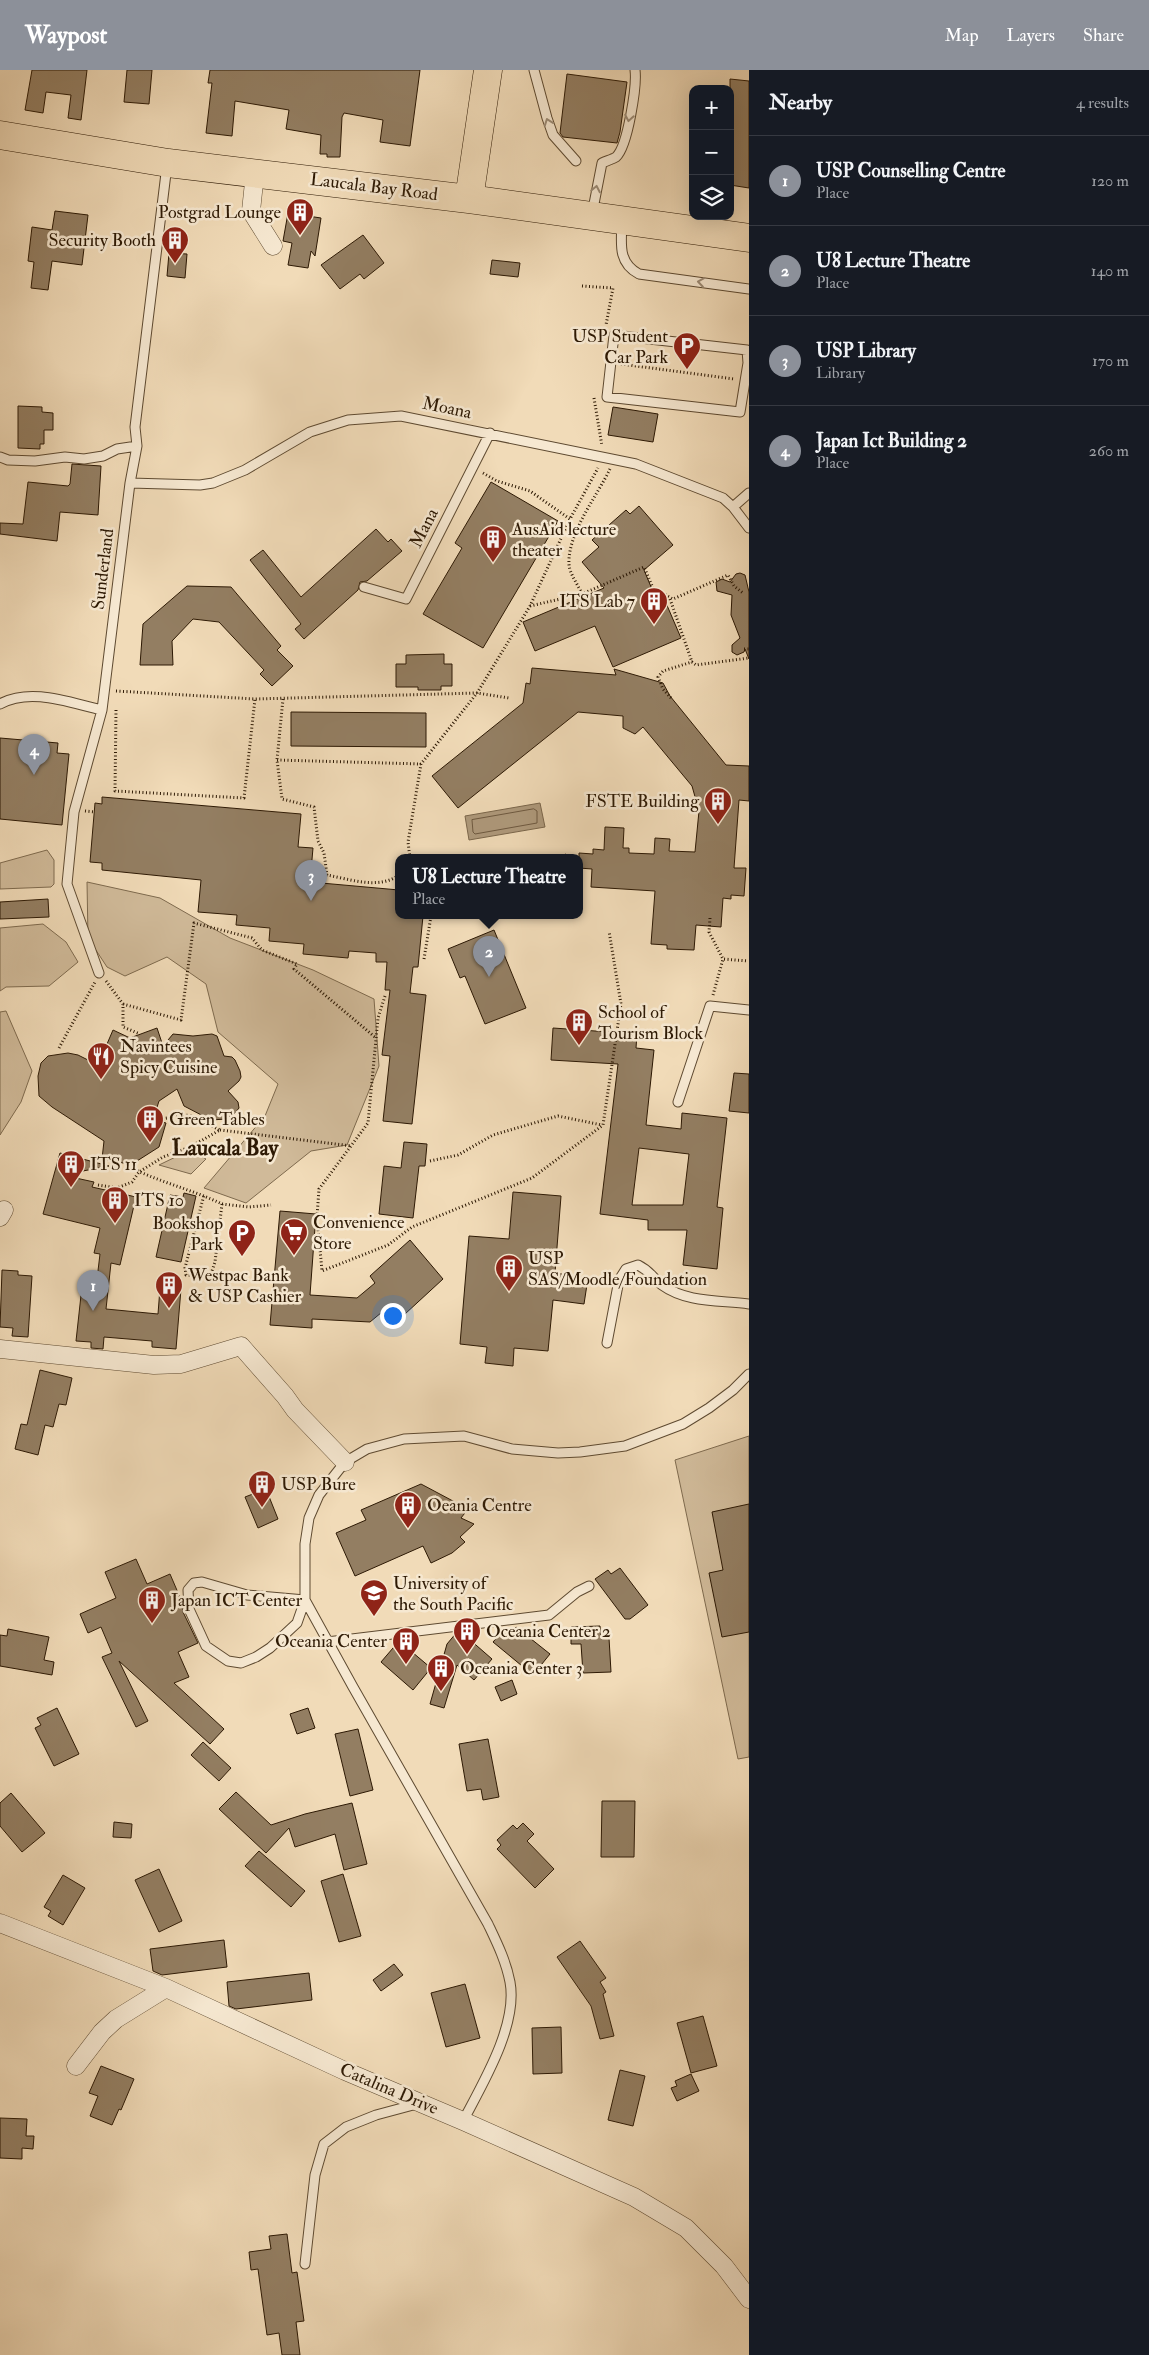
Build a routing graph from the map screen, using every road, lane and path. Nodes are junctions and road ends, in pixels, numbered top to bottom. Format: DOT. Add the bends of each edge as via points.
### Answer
graph roads {
  1 [pos="488,70"];
  2 [pos="534,70"];
  3 [pos="635,70"];
  4 [pos="0,135"];
  5 [pos="576,161"];
  6 [pos="168,162"];
  7 [pos="255,173"];
  8 [pos="469,199"];
  9 [pos="591,216"];
  10 [pos="622,220"];
  11 [pos="749,238"];
  12 [pos="273,246"];
  13 [pos="749,289"];
  14 [pos="612,362"];
  15 [pos="748,363"];
  16 [pos="745,380"];
  17 [pos="490,433"];
  18 [pos="138,446"];
  19 [pos="0,456"];
  20 [pos="612,459"];
  21 [pos="473,469"];
  22 [pos="130,483"];
  23 [pos="749,493"];
  24 [pos="733,507"];
  25 [pos="570,519"];
  26 [pos="749,528"];
  27 [pos="364,588"];
  28 [pos="743,593"];
  29 [pos="582,594"];
  30 [pos="670,598"];
  31 [pos="530,606"];
  32 [pos="749,658"];
  33 [pos="692,662"];
  34 [pos="477,694"];
  35 [pos="283,698"];
  36 [pos="509,698"];
  37 [pos="671,698"];
  38 [pos="255,699"];
  39 [pos="116,700"];
  40 [pos="0,704"];
  41 [pos="116,709"];
  42 [pos="102,710"];
  43 [pos="277,760"];
  44 [pos="421,764"];
  45 [pos="410,854"];
  46 [pos="395,879"];
  47 [pos="710,918"];
  48 [pos="431,919"];
  49 [pos="609,931"];
  50 [pos="424,959"];
  51 [pos="722,959"];
  52 [pos="748,961"];
  53 [pos="99,973"];
  54 [pos="385,996"];
  55 [pos="123,1004"];
  56 [pos="710,1006"];
  57 [pos="749,1010"];
  58 [pos="140,1034"];
  59 [pos="376,1038"];
  60 [pos="678,1102"];
  61 [pos="153,1120"];
  62 [pos="603,1125"];
  63 [pos="220,1130"];
  64 [pos="352,1146"];
  65 [pos="430,1161"];
  66 [pos="128,1166"];
  67 [pos="139,1172"];
  68 [pos="98,1185"];
  69 [pos="204,1196"];
  70 [pos="222,1204"];
  71 [pos="271,1205"];
  72 [pos="749,1304"];
  73 [pos="607,1343"];
  74 [pos="0,1349"];
  75 [pos="749,1374"];
  76 [pos="346,1462"];
  77 [pos="589,1586"];
  78 [pos="305,1600"];
  79 [pos="328,1642"];
  80 [pos="0,1923"];
  81 [pos="166,1988"];
  82 [pos="76,2066"];
  83 [pos="420,2103"];
  84 [pos="463,2121"];
  85 [pos="306,2264"];
  86 [pos="749,2299"];
  1 -- 8 [label="main road"];
  5 -- 2 [label="lane, one-way" via="554,135"];
  3 -- 9 [label="lane" via="624,144 616,156 602,163"];
  4 -- 6 [label="main road, Laucala Bay Road"];
  6 -- 7 [label="main road, Laucala Bay Road"];
  6 -- 18 [label="lane, Sunderland" via="135,427"];
  7 -- 8 [label="main road, Laucala Bay Road"];
  7 -- 12 [label="street" via="251,211"];
  8 -- 9 [label="main road, Laucala Bay Road"];
  9 -- 10 [label="main road, Laucala Bay Road"];
  10 -- 11 [label="main road, Laucala Bay Road"];
  13 -- 10 [label="lane, one-way" via="639,274 631,270 622,259"];
  14 -- 15 [label="lane" via="614,335 747,350"];
  14 -- 16 [label="path"];
  14 -- 16 [label="lane" via="607,397 740,412"];
  15 -- 16 [label="lane"];
  17 -- 20 [label="lane, Moana"];
  17 -- 21 [label="lane, Mana"];
  17 -- 22 [label="lane, Moana" via="401,416 348,420 310,432 226,479 200,485"];
  18 -- 19 [label="lane" via="84,459 35,461 8,460"];
  18 -- 22 [label="lane, Sunderland"];
  20 -- 24 [label="lane, Moana" via="636,464 723,498"];
  20 -- 25 [label="path" via="599,467"];
  20 -- 29 [label="path" via="572,544 569,566"];
  21 -- 25 [label="path" via="497,481 530,491"];
  21 -- 27 [label="lane, Mana" via="406,599"];
  22 -- 42 [label="lane, Sunderland"];
  23 -- 24 [label="lane"];
  24 -- 26 [label="lane, Moana"];
  25 -- 31 [label="path"];
  28 -- 30 [label="path" via="731,583 728,575 682,596"];
  29 -- 30 [label="path" via="644,567 653,588"];
  29 -- 31 [label="path"];
  30 -- 33 [label="path"];
  31 -- 34 [label="path"];
  32 -- 33 [label="path" via="696,666"];
  33 -- 37 [label="path" via="663,671 658,677"];
  34 -- 35 [label="path"];
  34 -- 36 [label="path"];
  34 -- 44 [label="path"];
  35 -- 38 [label="path"];
  35 -- 43 [label="path"];
  38 -- 39 [label="path" via="116,690"];
  38 -- 41 [label="path" via="244,798 115,791"];
  40 -- 42 [label="lane" via="13,697 37,696"];
  42 -- 53 [label="lane, Sunderland" via="74,812 67,884"];
  43 -- 44 [label="path"];
  43 -- 46 [label="path" via="282,799 314,807 327,875 372,883"];
  44 -- 45 [label="path" via="408,842"];
  47 -- 51 [label="path" via="709,932"];
  48 -- 50 [label="path"];
  49 -- 62 [label="path" via="621,1004"];
  51 -- 52 [label="path"];
  51 -- 56 [label="path"];
  53 -- 55 [label="path"];
  54 -- 59 [label="path"];
  55 -- 58 [label="path" via="123,1027"];
  55 -- 59 [label="path" via="181,1020 194,923 252,938 262,950 297,964 294,969"];
  56 -- 57 [label="lane"];
  56 -- 60 [label="lane"];
  59 -- 64 [label="path" via="368,1123"];
  61 -- 63 [label="path" via="189,1115"];
  62 -- 64 [label="path" via="532,1178 412,1226 388,1245 322,1272 317,1217 319,1189"];
  62 -- 65 [label="path" via="558,1116 493,1135 458,1155"];
  63 -- 64 [label="path"];
  63 -- 67 [label="path"];
  66 -- 67 [label="path"];
  67 -- 68 [label="path" via="132,1182 117,1188"];
  67 -- 69 [label="path"];
  69 -- 70 [label="path"];
  69 -- 70 [label="path" via="185,1268 186,1275 210,1277 216,1262"];
  70 -- 71 [label="path"];
  72 -- 73 [label="lane" via="711,1302 679,1294 660,1284 650,1270 638,1265 626,1269 619,1280"];
  74 -- 76 [label="street" via="154,1365 181,1364 241,1346 295,1410"];
  75 -- 76 [label="lane" via="689,1420 625,1446 558,1453 512,1449 464,1436 404,1439 367,1448"];
  76 -- 78 [label="lane" via="319,1495 309,1518 305,1544"];
  77 -- 79 [label="lane" via="549,1615"];
  78 -- 78 [label="lane" via="297,1624 256,1658 241,1663 228,1661 206,1646 188,1609 188,1590 194,1583 202,1582 247,1595"];
  78 -- 79 [label="lane"];
  79 -- 84 [label="lane" via="488,1924 504,1959 510,1983 511,2008 494,2064"];
  80 -- 81 [label="street, Catalina Drive"];
  81 -- 82 [label="street" via="116,2019"];
  81 -- 83 [label="street, Catalina Drive"];
  83 -- 84 [label="street, Catalina Drive"];
  83 -- 85 [label="lane" via="346,2126 324,2144 315,2175"];
  84 -- 86 [label="street, Catalina Drive" via="665,2214 686,2228 718,2260"];
}
